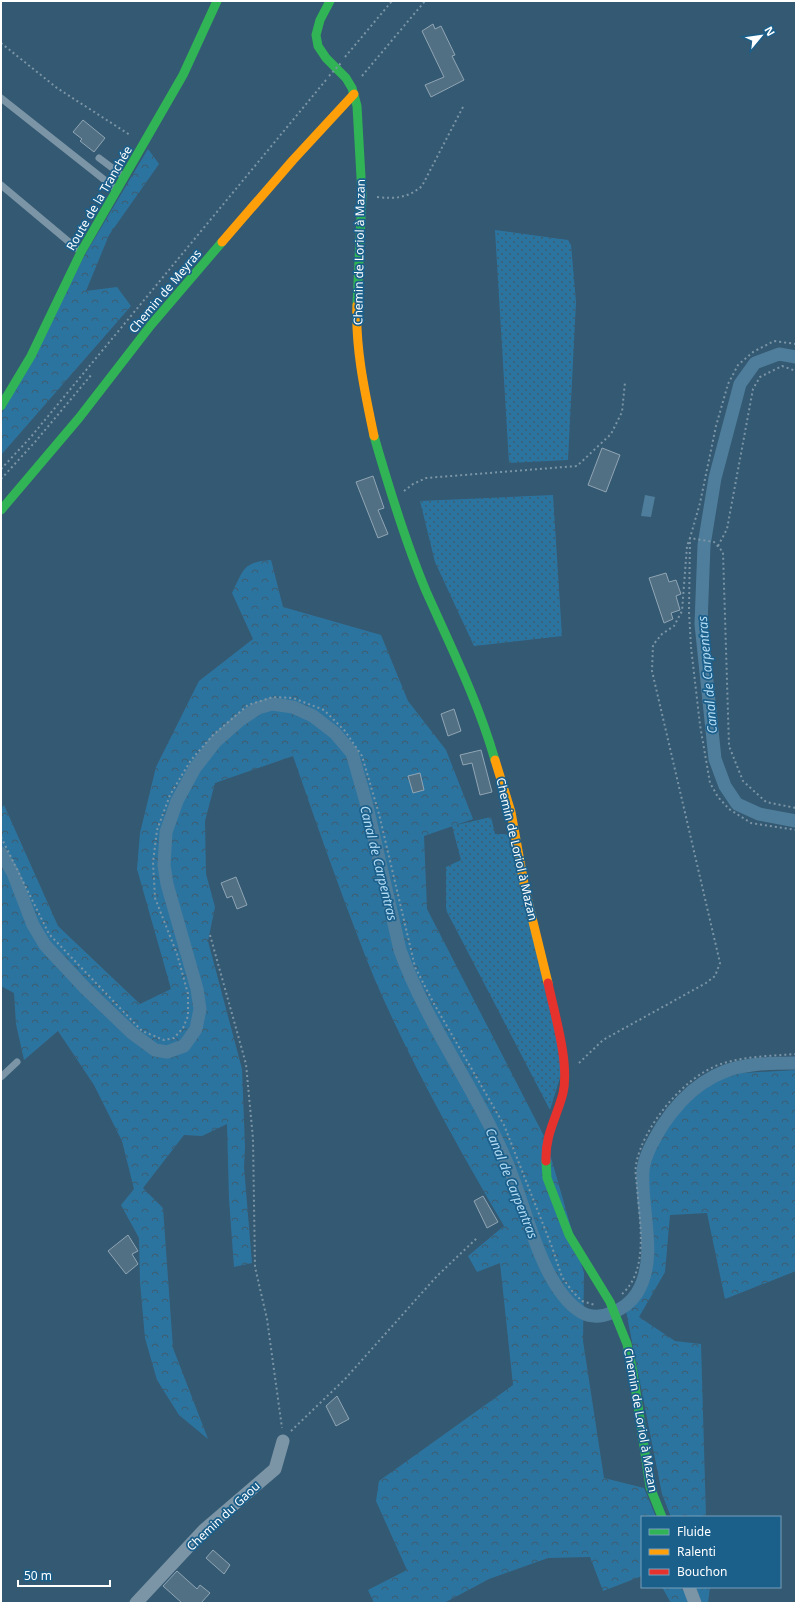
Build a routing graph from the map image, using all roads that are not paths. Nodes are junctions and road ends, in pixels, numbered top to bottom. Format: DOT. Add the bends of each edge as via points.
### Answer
graph roads {
  1 [pos="217,1"];
  2 [pos="330,1"];
  3 [pos="353,91"];
  4 [pos="1,98"];
  5 [pos="99,158"];
  6 [pos="124,177"];
  7 [pos="1,185"];
  8 [pos="116,189"];
  9 [pos="81,252"];
  10 [pos="1,406"];
  11 [pos="1,510"];
  12 [pos="17,1062"];
  13 [pos="1,1077"];
  14 [pos="283,1439"];
  15 [pos="662,1516"];
  16 [pos="689,1588"];
  17 [pos="136,1603"];
  18 [pos="696,1603"];
  1 -- 6 [label="street, Route de la Tranchée" via="183,75"];
  2 -- 3 [label="street, Chemin de Loriol à Mazan" via="320,20 316,35 318,46 346,78"];
  3 -- 11 [label="street, Chemin de Meyras" via="185,284 79,418"];
  3 -- 15 [label="street, Chemin de Loriol à Mazan" via="357,106 362,195 356,318 374,435 391,497 426,590 469,684 511,812 525,889 560,1042 565,1078 563,1093 547,1140 547,1178 569,1235 611,1304 627,1344 650,1487"];
  4 -- 8 [label="lane"];
  5 -- 6 [label="lane"];
  6 -- 8 [label="street, Route de la Tranchée"];
  7 -- 9 [label="lane"];
  8 -- 9 [label="street, Route de la Tranchée"];
  9 -- 10 [label="street, Route de la Tranchée" via="31,356"];
  12 -- 13 [label="lane"];
  14 -- 17 [label="street, Chemin du Gaou" via="275,1469 204,1530"];
  16 -- 18 [label="street"];
}
